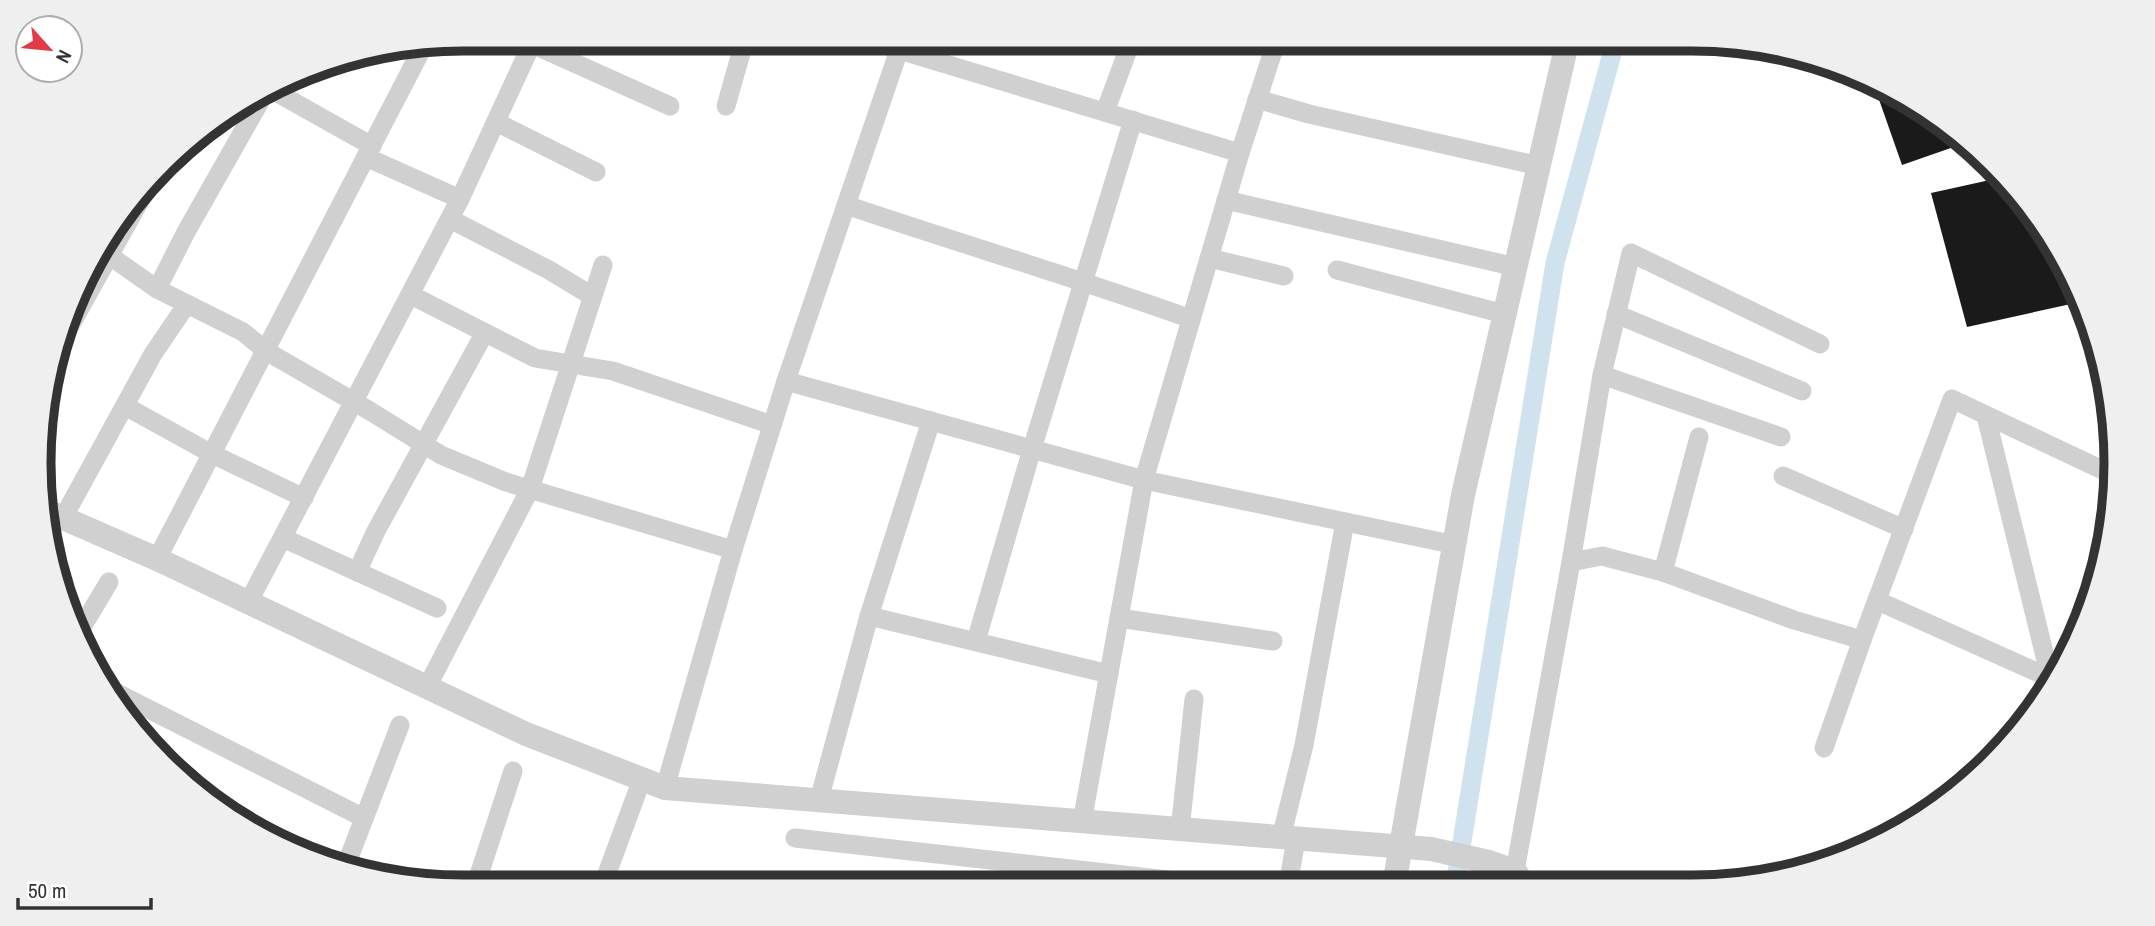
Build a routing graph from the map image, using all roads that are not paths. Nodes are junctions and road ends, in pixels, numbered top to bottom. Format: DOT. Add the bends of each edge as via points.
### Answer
graph roads {
  1 [pos="528,51"];
  2 [pos="554,51"];
  3 [pos="741,51"];
  4 [pos="899,51"];
  5 [pos="922,51"];
  6 [pos="1127,51"];
  7 [pos="1273,51"];
  8 [pos="1566,51"];
  9 [pos="420,53"];
  10 [pos="279,94"];
  11 [pos="1257,99"];
  12 [pos="258,106"];
  13 [pos="670,106"];
  14 [pos="726,106"];
  15 [pos="1105,112"];
  16 [pos="1133,120"];
  17 [pos="496,122"];
  18 [pos="369,151"];
  19 [pos="1240,153"];
  20 [pos="1539,166"];
  21 [pos="596,172"];
  22 [pos="460,199"];
  23 [pos="1226,200"];
  24 [pos="846,205"];
  25 [pos="450,219"];
  26 [pos="107,256"];
  27 [pos="1209,258"];
  28 [pos="603,265"];
  29 [pos="1516,267"];
  30 [pos="1337,270"];
  31 [pos="1284,276"];
  32 [pos="1083,281"];
  33 [pos="157,289"];
  34 [pos="411,295"];
  35 [pos="592,296"];
  36 [pos="187,304"];
  37 [pos="1504,314"];
  38 [pos="1616,314"];
  39 [pos="1191,318"];
  40 [pos="484,334"];
  41 [pos="1820,344"];
  42 [pos="266,351"];
  43 [pos="569,365"];
  44 [pos="1602,375"];
  45 [pos="786,381"];
  46 [pos="1802,391"];
  47 [pos="355,402"];
  48 [pos="125,406"];
  49 [pos="1986,416"];
  50 [pos="931,421"];
  51 [pos="772,425"];
  52 [pos="1781,437"];
  53 [pos="1699,438"];
  54 [pos="424,444"];
  55 [pos="1032,449"];
  56 [pos="212,454"];
  57 [pos="2104,471"];
  58 [pos="1783,477"];
  59 [pos="1144,480"];
  60 [pos="530,489"];
  61 [pos="304,498"];
  62 [pos="55,514"];
  63 [pos="1345,522"];
  64 [pos="1904,529"];
  65 [pos="283,538"];
  66 [pos="1456,545"];
  67 [pos="733,550"];
  68 [pos="157,559"];
  69 [pos="1571,562"];
  70 [pos="357,572"];
  71 [pos="1663,572"];
  72 [pos="109,582"];
  73 [pos="1878,601"];
  74 [pos="248,603"];
  75 [pos="437,608"];
  76 [pos="869,616"];
  77 [pos="1119,618"];
  78 [pos="84,624"];
  79 [pos="1862,640"];
  80 [pos="976,641"];
  81 [pos="1273,641"];
  82 [pos="2048,670"];
  83 [pos="1109,674"];
  84 [pos="2044,678"];
  85 [pos="427,687"];
  86 [pos="123,696"];
  87 [pos="1194,699"];
  88 [pos="400,726"];
  89 [pos="1824,748"];
  90 [pos="513,771"];
  91 [pos="642,779"];
  92 [pos="665,788"];
  93 [pos="819,800"];
  94 [pos="364,818"];
  95 [pos="1082,822"];
  96 [pos="1180,830"];
  97 [pos="795,838"];
  98 [pos="1289,839"];
  99 [pos="1401,846"];
  100 [pos="349,859"];
  101 [pos="479,875"];
  102 [pos="606,875"];
  103 [pos="1123,875"];
  104 [pos="1288,875"];
  105 [pos="1396,875"];
  106 [pos="1513,875"];
  107 [pos="1519,875"];
  1 -- 17 [label="street"];
  2 -- 13 [label="street"];
  3 -- 14 [label="street"];
  4 -- 24 [label="street"];
  5 -- 15 [label="street"];
  6 -- 15 [label="street"];
  7 -- 11 [label="street"];
  8 -- 20 [label="street"];
  9 -- 18 [label="street"];
  10 -- 18 [label="street"];
  11 -- 19 [label="street"];
  11 -- 20 [label="street"];
  12 -- 33 [label="street"];
  15 -- 16 [label="street"];
  16 -- 19 [label="street"];
  16 -- 32 [label="street"];
  17 -- 21 [label="street"];
  17 -- 22 [label="street"];
  18 -- 22 [label="street"];
  18 -- 42 [label="street"];
  19 -- 23 [label="street"];
  20 -- 29 [label="street"];
  22 -- 25 [label="street"];
  23 -- 27 [label="street"];
  23 -- 29 [label="street"];
  24 -- 32 [label="street"];
  24 -- 45 [label="street"];
  25 -- 34 [label="street"];
  25 -- 35 [label="street"];
  26 -- 33 [label="street"];
  27 -- 31 [label="street"];
  27 -- 39 [label="street"];
  28 -- 35 [label="street"];
  29 -- 37 [label="street"];
  30 -- 37 [label="street"];
  32 -- 39 [label="street"];
  32 -- 55 [label="street"];
  33 -- 36 [label="street"];
  34 -- 40 [label="street"];
  34 -- 47 [label="street"];
  35 -- 43 [label="street"];
  36 -- 42 [label="street" via="243,332"];
  36 -- 48 [label="street"];
  37 -- 66 [label="street"];
  38 -- 41 [label="street" via="1631,253"];
  38 -- 44 [label="street"];
  38 -- 46 [label="street"];
  39 -- 59 [label="street"];
  40 -- 43 [label="street" via="535,358"];
  40 -- 54 [label="street"];
  42 -- 47 [label="street"];
  42 -- 56 [label="street"];
  43 -- 51 [label="street" via="613,371"];
  43 -- 60 [label="street"];
  44 -- 52 [label="street"];
  44 -- 69 [label="street"];
  45 -- 50 [label="street"];
  45 -- 51 [label="street"];
  47 -- 54 [label="street"];
  47 -- 61 [label="street"];
  48 -- 56 [label="street"];
  48 -- 62 [label="street"];
  49 -- 57 [label="street"];
  49 -- 64 [label="street" via="1952,400"];
  49 -- 82 [label="street"];
  50 -- 55 [label="street"];
  50 -- 76 [label="street"];
  51 -- 67 [label="street"];
  53 -- 71 [label="street"];
  54 -- 60 [label="street" via="440,455"];
  54 -- 70 [label="street"];
  55 -- 59 [label="street"];
  55 -- 80 [label="street"];
  56 -- 61 [label="street"];
  56 -- 68 [label="street"];
  58 -- 64 [label="street"];
  59 -- 63 [label="street"];
  59 -- 77 [label="street"];
  60 -- 67 [label="street"];
  60 -- 85 [label="street"];
  61 -- 65 [label="street"];
  62 -- 68 [label="street"];
  63 -- 66 [label="street"];
  63 -- 98 [label="street"];
  64 -- 73 [label="street"];
  65 -- 70 [label="street"];
  65 -- 74 [label="street"];
  66 -- 99 [label="street"];
  67 -- 92 [label="street"];
  68 -- 74 [label="street"];
  69 -- 71 [label="street" via="1602,556"];
  69 -- 107 [label="street"];
  70 -- 75 [label="street"];
  71 -- 79 [label="street"];
  72 -- 78 [label="street"];
  73 -- 79 [label="street"];
  73 -- 84 [label="street"];
  74 -- 85 [label="street"];
  76 -- 80 [label="street"];
  76 -- 93 [label="street"];
  77 -- 81 [label="street"];
  77 -- 83 [label="street"];
  79 -- 89 [label="street"];
  80 -- 83 [label="street"];
  83 -- 95 [label="street"];
  85 -- 91 [label="street" via="526,734"];
  86 -- 94 [label="street"];
  87 -- 96 [label="street"];
  88 -- 94 [label="street"];
  90 -- 101 [label="street"];
  91 -- 92 [label="street"];
  91 -- 102 [label="street"];
  92 -- 93 [label="street"];
  93 -- 95 [label="street"];
  94 -- 100 [label="street"];
  95 -- 96 [label="street"];
  96 -- 98 [label="street"];
  97 -- 103 [label="street"];
  98 -- 99 [label="street"];
  98 -- 104 [label="street"];
  99 -- 105 [label="street"];
  99 -- 106 [label="street" via="1489,862"];
}
